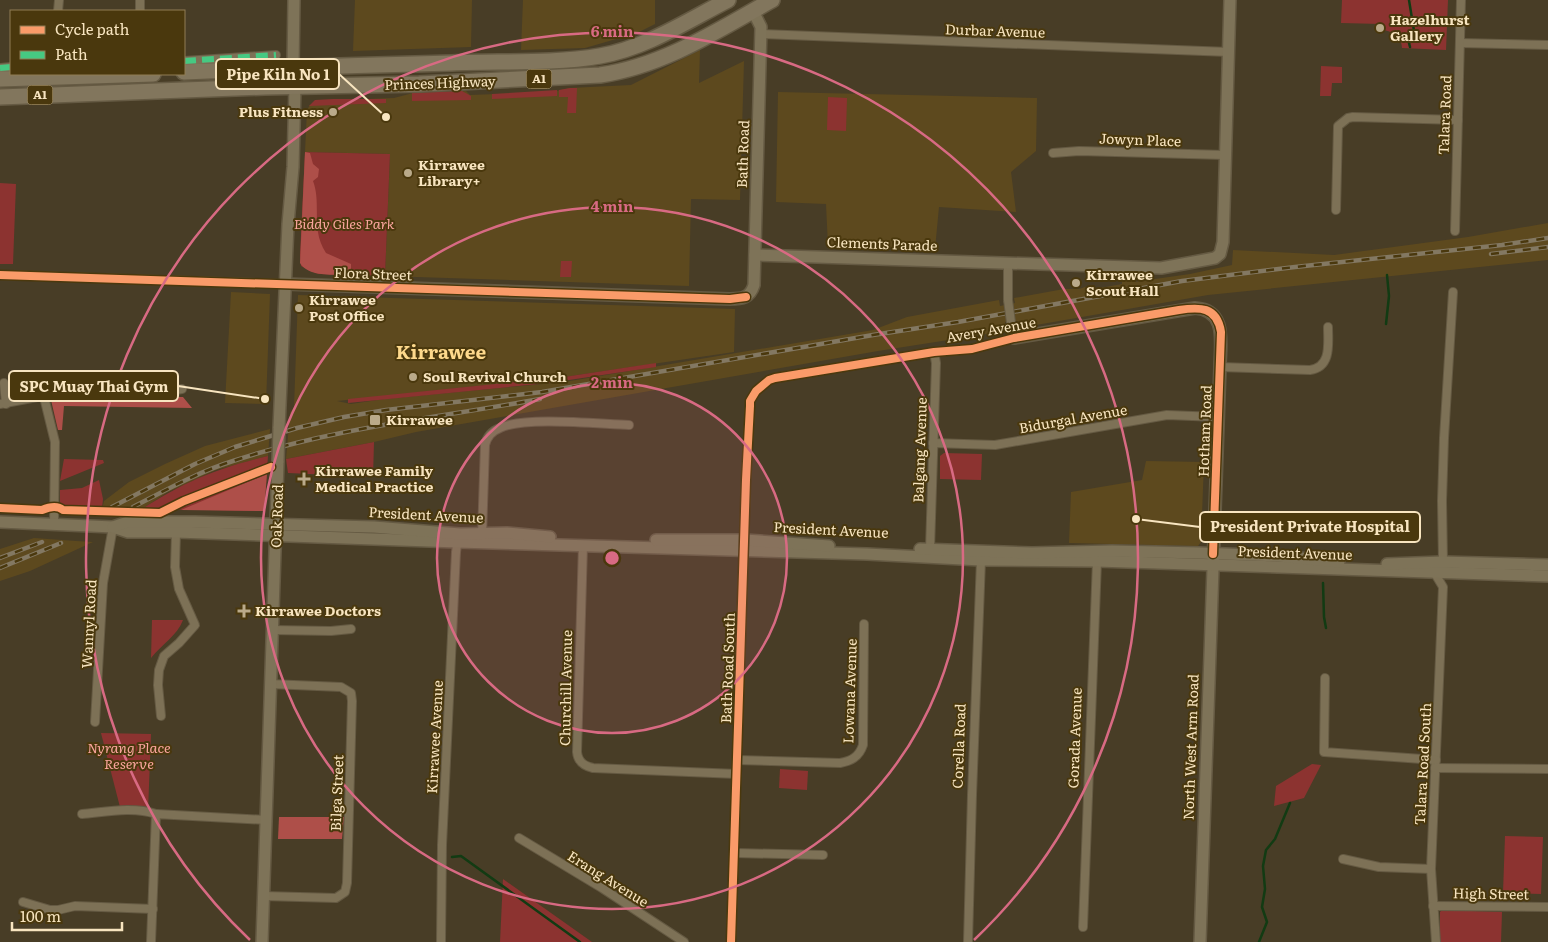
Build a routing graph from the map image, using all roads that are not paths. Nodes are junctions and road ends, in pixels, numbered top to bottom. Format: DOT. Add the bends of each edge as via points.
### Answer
graph roads {
  1 [pos="294,0"];
  2 [pos="728,0"];
  3 [pos="772,0"];
  4 [pos="1230,0"];
  5 [pos="1461,0"];
  6 [pos="753,11"];
  7 [pos="761,34"];
  8 [pos="1460,43"];
  9 [pos="1548,46"];
  10 [pos="1229,52"];
  11 [pos="276,55"];
  12 [pos="185,61"];
  13 [pos="293,67"];
  14 [pos="185,72"];
  15 [pos="122,75"];
  16 [pos="0,79"];
  17 [pos="295,86"];
  18 [pos="0,96"];
  19 [pos="1458,120"];
  20 [pos="1053,153"];
  21 [pos="1226,155"];
  22 [pos="1336,210"];
  23 [pos="1455,231"];
  24 [pos="754,254"];
  25 [pos="1008,264"];
  26 [pos="0,275"];
  27 [pos="285,284"];
  28 [pos="1453,292"];
  29 [pos="746,297"];
  30 [pos="1210,312"];
  31 [pos="1328,327"];
  32 [pos="1013,334"];
  33 [pos="934,352"];
  34 [pos="1220,367"];
  35 [pos="4,383"];
  36 [pos="182,389"];
  37 [pos="753,396"];
  38 [pos="44,397"];
  39 [pos="3,404"];
  40 [pos="1218,417"];
  41 [pos="629,425"];
  42 [pos="933,443"];
  43 [pos="0,522"];
  44 [pos="54,524"];
  45 [pos="113,527"];
  46 [pos="277,530"];
  47 [pos="176,532"];
  48 [pos="458,538"];
  49 [pos="482,538"];
  50 [pos="582,545"];
  51 [pos="745,545"];
  52 [pos="930,549"];
  53 [pos="981,556"];
  54 [pos="1097,556"];
  55 [pos="1212,560"];
  56 [pos="1443,562"];
  57 [pos="1548,565"];
  58 [pos="1434,572"];
  59 [pos="1461,573"];
  60 [pos="1504,576"];
  61 [pos="1548,576"];
  62 [pos="1443,587"];
  63 [pos="864,624"];
  64 [pos="351,629"];
  65 [pos="272,630"];
  66 [pos="1325,678"];
  67 [pos="270,684"];
  68 [pos="161,716"];
  69 [pos="95,722"];
  70 [pos="737,760"];
  71 [pos="1435,764"];
  72 [pos="1548,769"];
  73 [pos="737,774"];
  74 [pos="82,814"];
  75 [pos="156,814"];
  76 [pos="266,820"];
  77 [pos="519,838"];
  78 [pos="735,852"];
  79 [pos="822,855"];
  80 [pos="1344,859"];
  81 [pos="1431,869"];
  82 [pos="263,896"];
  83 [pos="23,902"];
  84 [pos="1433,906"];
  85 [pos="1548,907"];
  86 [pos="153,909"];
  87 [pos="1083,927"];
  88 [pos="151,942"];
  89 [pos="262,942"];
  90 [pos="441,942"];
  91 [pos="684,942"];
  92 [pos="731,942"];
  93 [pos="968,942"];
  94 [pos="1200,942"];
  95 [pos="1436,942"];
  1 -- 13 [label="street, Oak Road"];
  2 -- 13 [label="highway, Princes Highway / A1" via="656,37 600,56 518,62"];
  3 -- 6 [label="highway, Princes Highway / A1"];
  4 -- 10 [label="street"];
  5 -- 8 [label="street, Talara Road"];
  6 -- 7 [label="street, Bath Road"];
  6 -- 17 [label="highway, Princes Highway / A1" via="668,56 611,74 506,81"];
  7 -- 10 [label="street, Durbar Avenue"];
  7 -- 24 [label="street, Bath Road"];
  8 -- 9 [label="street"];
  8 -- 19 [label="street, Talara Road"];
  10 -- 21 [label="street"];
  11 -- 12 [label="street"];
  13 -- 14 [label="highway, Princes Highway / A1"];
  13 -- 17 [label="highway, Oak Road"];
  15 -- 16 [label="highway, A1"];
  17 -- 18 [label="highway, Princes Highway / A1"];
  17 -- 27 [label="street, Oak Road"];
  19 -- 22 [label="street" via="1353,117 1343,121 1338,126"];
  19 -- 23 [label="street, Talara Road"];
  20 -- 21 [label="street, Jowyn Place"];
  21 -- 25 [label="street, Clements Parade" via="1223,242 1220,254 1215,258 1161,268"];
  24 -- 25 [label="street, Clements Parade"];
  24 -- 29 [label="street, Bath Road" via="754,285"];
  25 -- 32 [label="street, bridge" via="1008,300"];
  26 -- 27 [label="street, Flora Street"];
  27 -- 29 [label="street, Flora Street"];
  27 -- 46 [label="street, Oak Road, bridge"];
  28 -- 56 [label="street" via="1444,438"];
  30 -- 32 [label="street, Avery Avenue" via="1201,308 1179,310"];
  30 -- 34 [label="street, Hotham Road" via="1220,327"];
  31 -- 34 [label="street" via="1326,358 1318,368"];
  32 -- 33 [label="street, Avery Avenue" via="972,349"];
  33 -- 37 [label="street, Avery Avenue" via="776,378 764,384"];
  33 -- 42 [label="street, Balgang Avenue"];
  34 -- 40 [label="street, Hotham Road"];
  35 -- 39 [label="street"];
  36 -- 38 [label="street" via="164,392 69,391"];
  37 -- 51 [label="street, Bath Road South"];
  38 -- 39 [label="street"];
  38 -- 44 [label="street" via="55,442"];
  40 -- 42 [label="street, Bidurgal Avenue" via="1167,415 995,445"];
  40 -- 55 [label="street, Hotham Road"];
  41 -- 49 [label="street" via="532,422 512,424 494,431 485,444"];
  42 -- 52 [label="street, Balgang Avenue"];
  43 -- 44 [label="street, President Avenue"];
  44 -- 45 [label="street, President Avenue"];
  45 -- 46 [label="street, President Avenue" via="128,522"];
  45 -- 47 [label="street, President Avenue" via="128,532"];
  45 -- 69 [label="street, Wannyl Road" via="103,583"];
  46 -- 47 [label="street, President Avenue"];
  46 -- 48 [label="street, President Avenue" via="374,527"];
  46 -- 65 [label="street, Oak Road"];
  47 -- 68 [label="street" via="175,567 179,589 195,625 164,656 158,685"];
  48 -- 49 [label="street, President Avenue"];
  48 -- 90 [label="street, Kirrawee Avenue" via="442,846"];
  49 -- 50 [label="street, President Avenue"];
  49 -- 51 [label="street, President Avenue"];
  50 -- 51 [label="street, President Avenue"];
  50 -- 73 [label="street, Churchill Avenue" via="577,752 580,762 593,768"];
  51 -- 52 [label="street, President Avenue"];
  51 -- 53 [label="street, President Avenue"];
  51 -- 70 [label="street, Bath Road South"];
  52 -- 53 [label="street, President Avenue"];
  53 -- 54 [label="street, President Avenue"];
  53 -- 93 [label="street, Corella Road"];
  54 -- 55 [label="street, President Avenue"];
  54 -- 87 [label="street, Gorada Avenue"];
  55 -- 56 [label="street, President Avenue" via="1279,556 1352,563"];
  55 -- 58 [label="street, President Avenue"];
  55 -- 94 [label="street, North West Arm Road"];
  56 -- 57 [label="street, President Avenue"];
  56 -- 60 [label="street" via="1447,568"];
  58 -- 59 [label="street, President Avenue"];
  58 -- 62 [label="street"];
  59 -- 60 [label="street, President Avenue"];
  59 -- 62 [label="street" via="1450,578"];
  60 -- 61 [label="street, President Avenue"];
  62 -- 71 [label="street, Talara Road South"];
  63 -- 70 [label="street, Lowana Avenue" via="862,746 857,756 840,763"];
  64 -- 65 [label="street"];
  65 -- 67 [label="street, Oak Road"];
  66 -- 71 [label="street" via="1324,752"];
  67 -- 76 [label="street, Oak Road"];
  67 -- 82 [label="street, Bilga Street" via="341,687 351,693 348,838 346,888 340,896"];
  70 -- 73 [label="street, Bath Road South"];
  71 -- 72 [label="street"];
  71 -- 81 [label="street, Talara Road South"];
  73 -- 78 [label="street, Bath Road South"];
  74 -- 75 [label="street" via="148,811"];
  75 -- 76 [label="street"];
  75 -- 86 [label="street"];
  76 -- 82 [label="street, Oak Road"];
  77 -- 91 [label="street, Erang Avenue"];
  78 -- 79 [label="street"];
  78 -- 92 [label="street, Bath Road South"];
  80 -- 81 [label="street" via="1379,867"];
  81 -- 84 [label="street, Talara Road South"];
  82 -- 89 [label="street, Oak Road"];
  83 -- 86 [label="street" via="50,910 75,906"];
  84 -- 85 [label="street, High Street"];
  84 -- 95 [label="street, Talara Road South"];
  86 -- 88 [label="street"];
}
